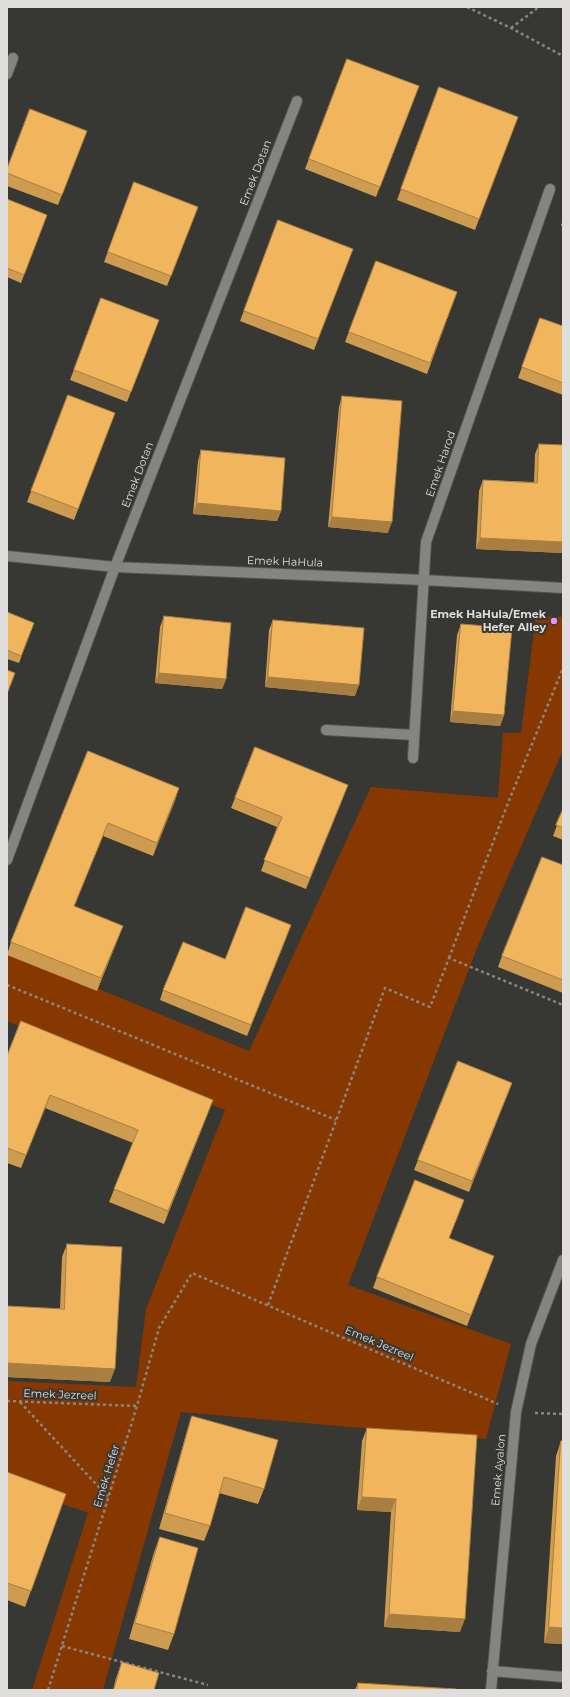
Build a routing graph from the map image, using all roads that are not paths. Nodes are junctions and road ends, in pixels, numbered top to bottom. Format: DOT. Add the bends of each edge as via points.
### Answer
graph roads {
  1 [pos="13,58"];
  2 [pos="7,74"];
  3 [pos="297,101"];
  4 [pos="550,189"];
  5 [pos="7,556"];
  6 [pos="115,567"];
  7 [pos="424,580"];
  8 [pos="563,588"];
  9 [pos="326,730"];
  10 [pos="414,735"];
  11 [pos="413,758"];
  12 [pos="7,860"];
  13 [pos="563,1260"];
  14 [pos="492,1671"];
  15 [pos="563,1677"];
  16 [pos="491,1690"];
  1 -- 2 [label="street"];
  3 -- 6 [label="street, Emek Dotan"];
  4 -- 7 [label="street, Emek Harod" via="426,542"];
  5 -- 6 [label="street, Emek HaHula"];
  6 -- 7 [label="street, Emek HaHula"];
  6 -- 12 [label="street, Emek Dotan"];
  7 -- 8 [label="street, Emek HaHula"];
  7 -- 10 [label="street, Emek Harod"];
  9 -- 10 [label="street"];
  10 -- 11 [label="street, Emek Harod"];
  13 -- 14 [label="street, Emek Ayalon" via="531,1344 516,1412"];
  14 -- 15 [label="street"];
  14 -- 16 [label="street, Emek Ayalon"];
}
